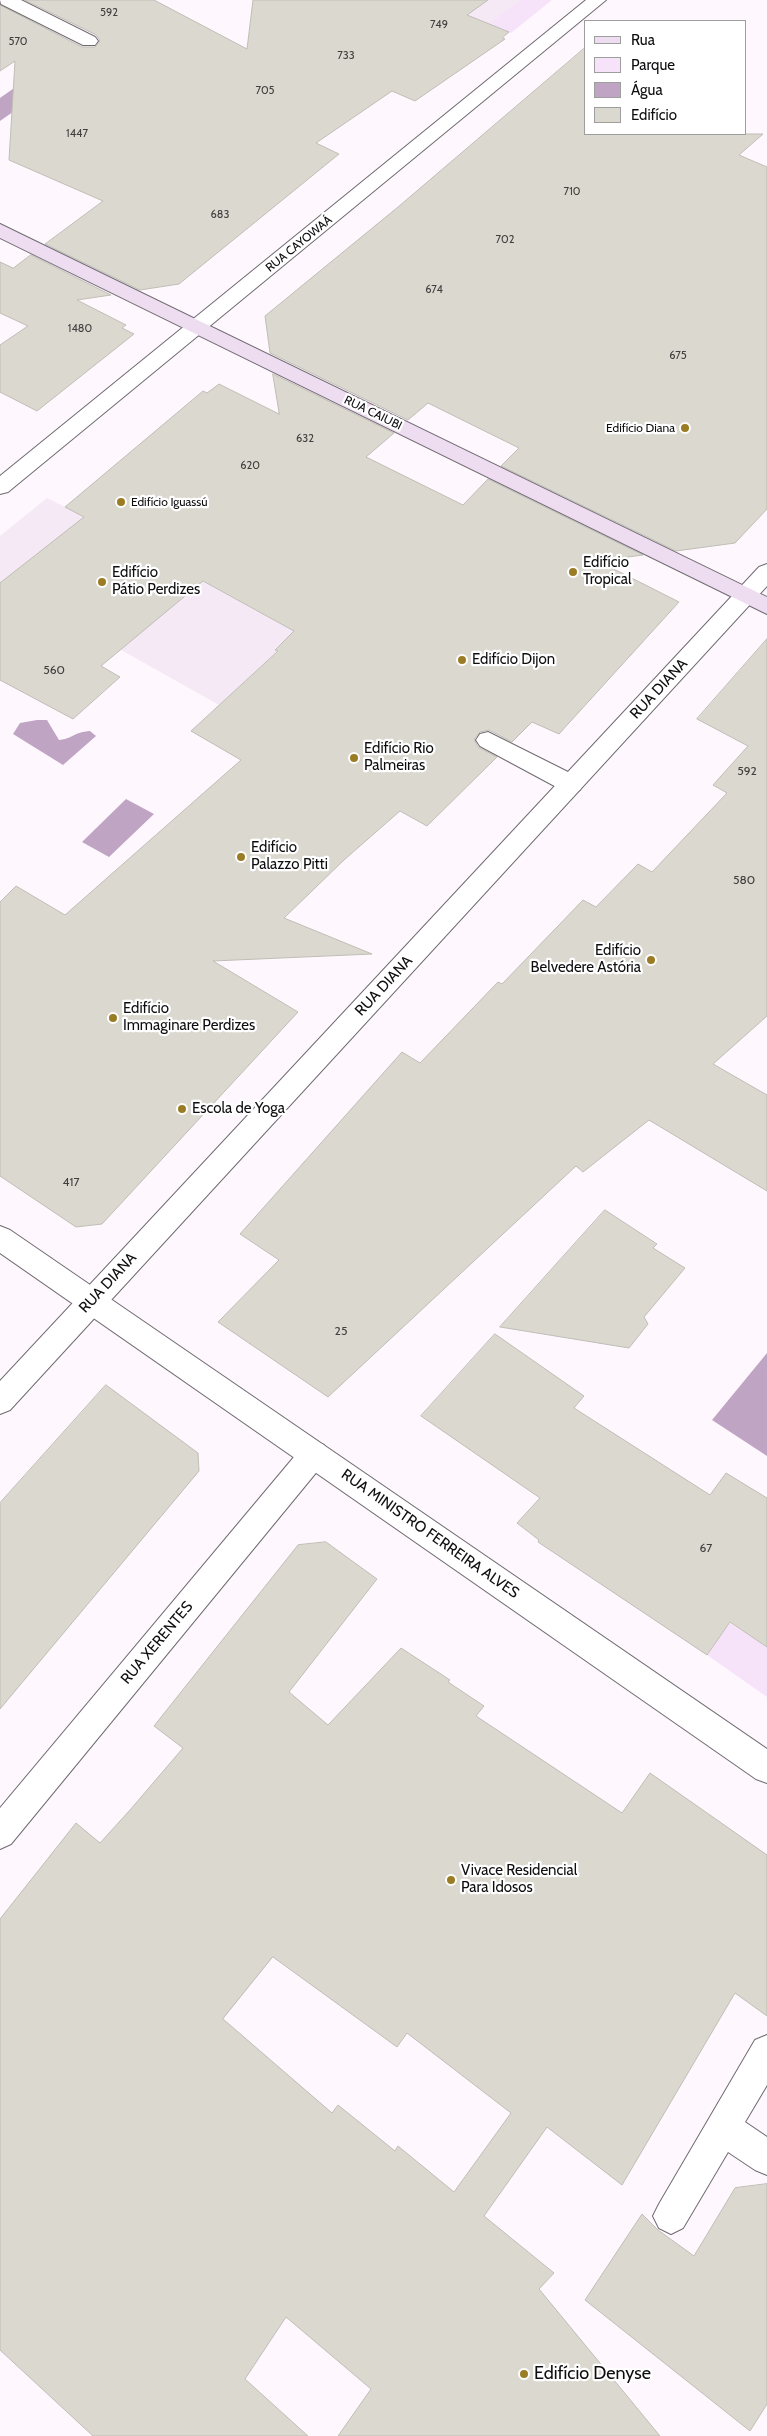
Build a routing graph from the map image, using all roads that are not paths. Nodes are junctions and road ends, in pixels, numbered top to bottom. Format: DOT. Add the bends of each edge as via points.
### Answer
graph roads {
  1 [pos="7,0"];
  2 [pos="597,0"];
  3 [pos="89,41"];
  4 [pos="0,230"];
  5 [pos="198,327"];
  6 [pos="0,486"];
  7 [pos="767,572"];
  8 [pos="756,601"];
  9 [pos="488,740"];
  10 [pos="570,784"];
  11 [pos="0,1238"];
  12 [pos="92,1301"];
  13 [pos="0,1401"];
  14 [pos="314,1454"];
  15 [pos="767,1768"];
  16 [pos="0,1833"];
  17 [pos="767,2052"];
  18 [pos="722,2128"];
  19 [pos="767,2158"];
  20 [pos="671,2216"];
  1 -- 3 [label="street"];
  2 -- 5 [label="street, RUA CAYOWAÁ"];
  4 -- 5 [label="main road, RUA CAIUBI"];
  5 -- 6 [label="street, RUA CAYOWAÁ"];
  5 -- 8 [label="main road, RUA CAIUBI"];
  7 -- 8 [label="street, RUA DIANA"];
  8 -- 10 [label="street, RUA DIANA"];
  9 -- 10 [label="street"];
  10 -- 12 [label="street, RUA DIANA"];
  11 -- 12 [label="street, RUA MINISTRO FERREIRA ALVES"];
  12 -- 13 [label="street, RUA DIANA"];
  12 -- 14 [label="street, RUA MINISTRO FERREIRA ALVES"];
  14 -- 15 [label="street, RUA MINISTRO FERREIRA ALVES"];
  14 -- 16 [label="street, RUA XERENTES"];
  17 -- 18 [label="street"];
  18 -- 19 [label="street"];
  18 -- 20 [label="street"];
}
